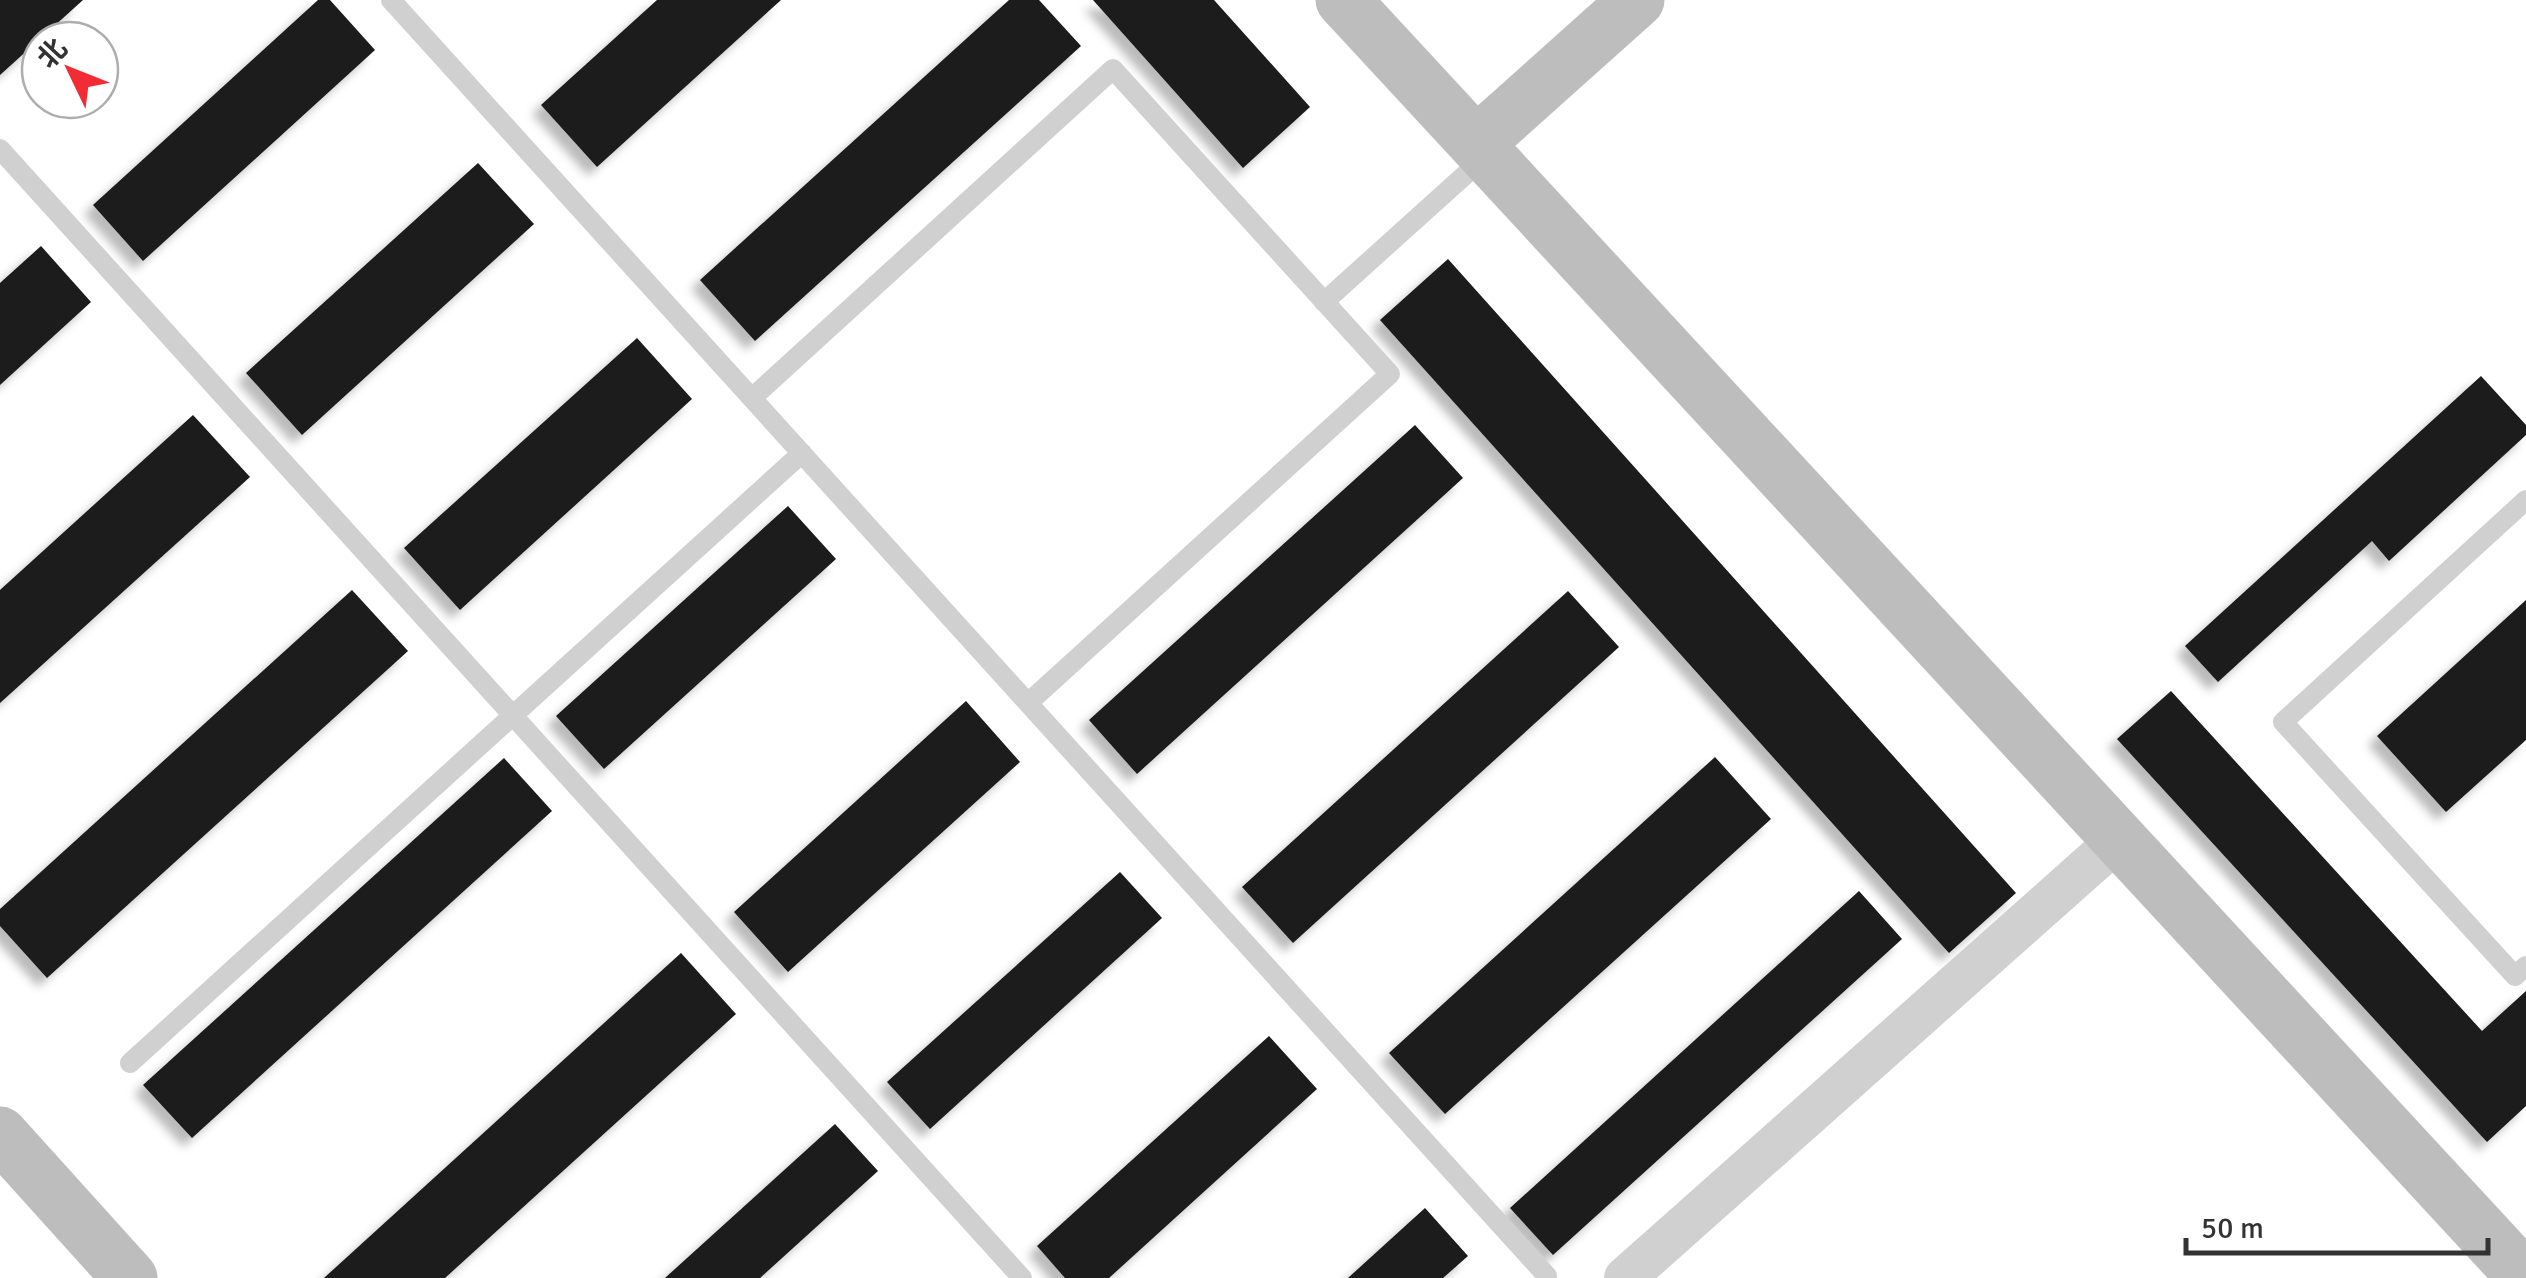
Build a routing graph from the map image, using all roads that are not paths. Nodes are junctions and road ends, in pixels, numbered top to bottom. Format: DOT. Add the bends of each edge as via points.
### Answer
graph roads {
  1 [pos="392,0"];
  2 [pos="1342,0"];
  3 [pos="1637,0"];
  4 [pos="0,149"];
  5 [pos="1481,150"];
  6 [pos="1324,302"];
  7 [pos="752,398"];
  8 [pos="802,454"];
  9 [pos="2526,500"];
  10 [pos="1028,702"];
  11 [pos="514,716"];
  12 [pos="2119,839"];
  13 [pos="2526,966"];
  14 [pos="130,1064"];
  15 [pos="0,1134"];
  16 [pos="1547,1276"];
  17 [pos="130,1278"];
  18 [pos="1022,1278"];
  19 [pos="1624,1278"];
  20 [pos="2525,1278"];
  1 -- 7 [label="lane"];
  2 -- 5 [label="street"];
  3 -- 5 [label="street"];
  4 -- 11 [label="lane"];
  5 -- 6 [label="lane"];
  5 -- 12 [label="street"];
  6 -- 7 [label="lane" via="1113,70"];
  6 -- 10 [label="lane" via="1390,374"];
  7 -- 8 [label="lane"];
  8 -- 10 [label="lane"];
  8 -- 11 [label="lane"];
  9 -- 13 [label="lane" via="2282,722 2515,976"];
  10 -- 16 [label="lane"];
  11 -- 14 [label="lane"];
  11 -- 18 [label="lane"];
  12 -- 19 [label="street"];
  12 -- 20 [label="street"];
  15 -- 17 [label="street"];
}
